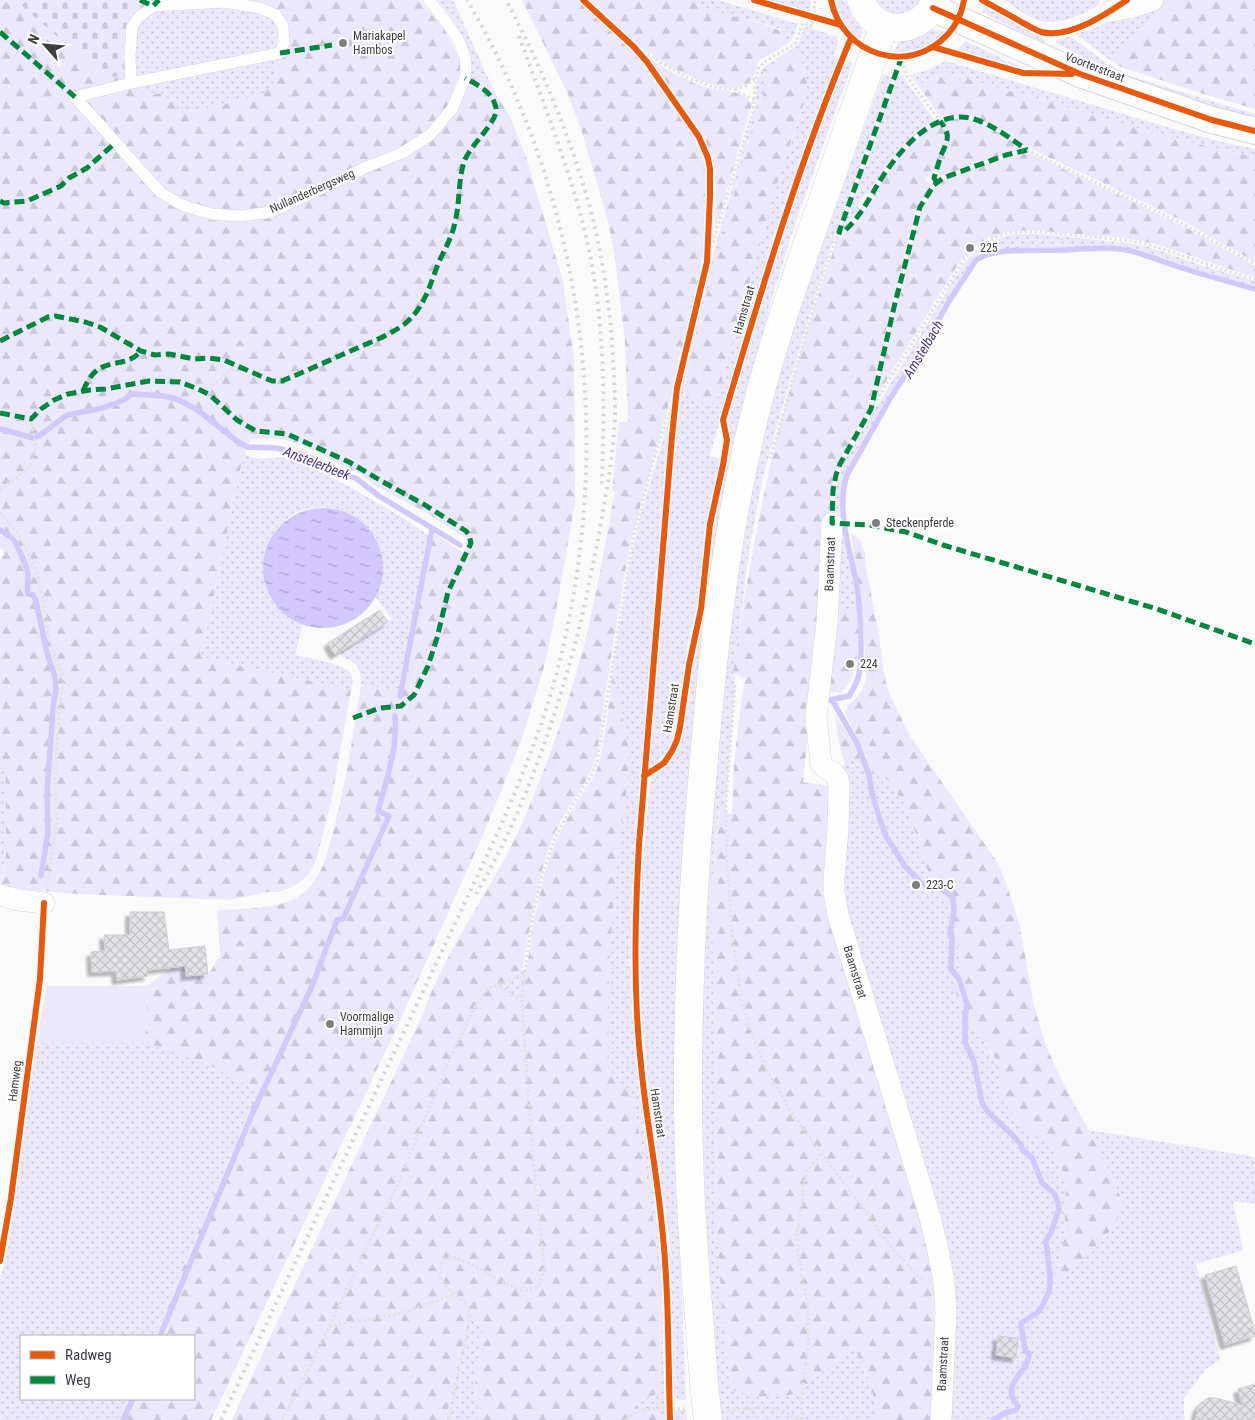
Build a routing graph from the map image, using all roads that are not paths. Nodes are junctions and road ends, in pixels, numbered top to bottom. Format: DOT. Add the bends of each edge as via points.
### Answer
graph roads {
  1 [pos="429,0"];
  2 [pos="861,0"];
  3 [pos="1153,0"];
  4 [pos="934,4"];
  5 [pos="1111,11"];
  6 [pos="884,26"];
  7 [pos="131,84"];
  8 [pos="1255,131"];
  9 [pos="832,523"];
  10 [pos="0,895"];
  11 [pos="44,903"];
  12 [pos="707,1415"];
  13 [pos="940,1420"];
  1 -- 7 [label="lane, Nullanderbergsweg" via="459,41 465,57 465,78 452,109 430,135 402,153 271,212 241,216 211,214 182,205 161,193 75,97"];
  2 -- 6 [label="main road" via="867,13"];
  3 -- 5 [label="street"];
  4 -- 6 [label="main road" via="927,15 912,26"];
  4 -- 8 [label="street, Voorterstraat" via="1087,77 1212,120"];
  6 -- 12 [label="main road" via="770,359 742,470 720,609 698,829 688,1065 694,1266"];
  7 -- 7 [label="lane, Nullanderbergsweg" via="132,27 153,6 224,2 260,8 276,15 283,26 284,42 280,53"];
  9 -- 13 [label="street, Baamstraat" via="828,623 816,717 821,764 834,773 839,786 834,893 843,933 931,1221 944,1282 946,1312"];
  10 -- 11 [label="street"];
}
